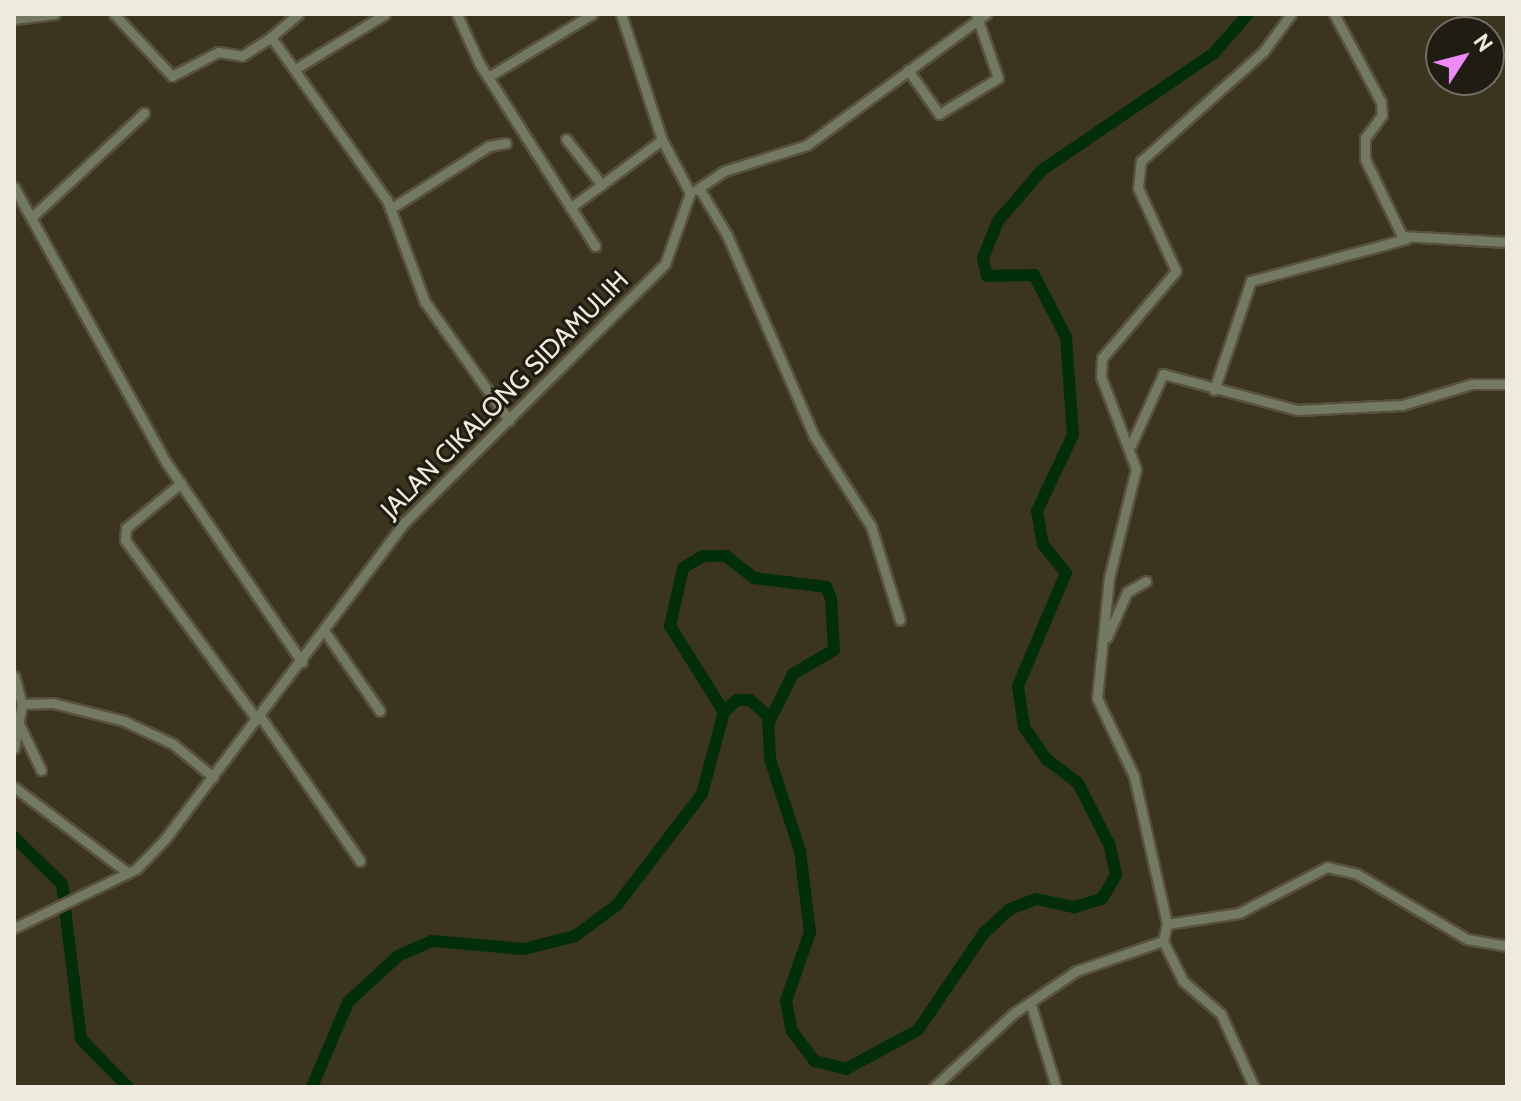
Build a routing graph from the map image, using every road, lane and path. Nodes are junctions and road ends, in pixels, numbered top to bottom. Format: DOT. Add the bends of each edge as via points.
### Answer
graph roads {
  1 [pos="55,14"];
  2 [pos="114,14"];
  3 [pos="298,14"];
  4 [pos="457,14"];
  5 [pos="592,14"];
  6 [pos="621,14"];
  7 [pos="1291,14"];
  8 [pos="1334,14"];
  9 [pos="383,15"];
  10 [pos="981,15"];
  11 [pos="14,19"];
  12 [pos="271,37"];
  13 [pos="295,69"];
  14 [pos="908,70"];
  15 [pos="488,77"];
  16 [pos="144,113"];
  17 [pos="566,139"];
  18 [pos="662,140"];
  19 [pos="506,143"];
  20 [pos="602,185"];
  21 [pos="14,187"];
  22 [pos="695,191"];
  23 [pos="570,208"];
  24 [pos="390,209"];
  25 [pos="23,216"];
  26 [pos="1406,239"];
  27 [pos="1507,242"];
  28 [pos="595,246"];
  29 [pos="1507,384"];
  30 [pos="1214,390"];
  31 [pos="509,420"];
  32 [pos="1131,445"];
  33 [pos="181,483"];
  34 [pos="1146,581"];
  35 [pos="900,620"];
  36 [pos="325,632"];
  37 [pos="302,662"];
  38 [pos="1100,664"];
  39 [pos="14,676"];
  40 [pos="22,704"];
  41 [pos="380,711"];
  42 [pos="258,718"];
  43 [pos="20,726"];
  44 [pos="14,748"];
  45 [pos="41,770"];
  46 [pos="213,777"];
  47 [pos="14,787"];
  48 [pos="360,861"];
  49 [pos="128,873"];
  50 [pos="1167,924"];
  51 [pos="14,928"];
  52 [pos="1163,941"];
  53 [pos="1507,946"];
  54 [pos="1031,1005"];
  55 [pos="934,1087"];
  56 [pos="1056,1087"];
  57 [pos="1254,1087"];
  1 -- 11 [label="street"];
  2 -- 12 [label="street" via="172,76 218,52 242,56"];
  3 -- 12 [label="street"];
  4 -- 15 [label="street"];
  5 -- 15 [label="street"];
  6 -- 18 [label="street"];
  7 -- 32 [label="street" via="1263,52 1141,161 1138,188 1173,250 1176,271 1102,358 1101,377"];
  8 -- 26 [label="street" via="1381,102 1382,115 1365,138 1365,159"];
  9 -- 13 [label="street"];
  10 -- 14 [label="street"];
  10 -- 14 [label="street" via="998,78 939,114"];
  12 -- 13 [label="street"];
  13 -- 24 [label="street"];
  14 -- 22 [label="street" via="807,145 724,171"];
  15 -- 23 [label="street"];
  16 -- 25 [label="street"];
  17 -- 20 [label="street"];
  18 -- 20 [label="street"];
  18 -- 22 [label="street"];
  19 -- 24 [label="street" via="489,146"];
  20 -- 23 [label="street"];
  21 -- 25 [label="street"];
  22 -- 31 [label="street, JALAN CIKALONG SIDAMULIH" via="665,264"];
  22 -- 35 [label="street" via="727,235 814,436 871,526"];
  23 -- 28 [label="street"];
  24 -- 31 [label="street" via="425,302"];
  25 -- 33 [label="street"];
  26 -- 27 [label="street"];
  26 -- 30 [label="street" via="1251,281"];
  29 -- 30 [label="street" via="1472,384 1402,405 1297,410"];
  30 -- 32 [label="street" via="1160,375"];
  31 -- 36 [label="street, JALAN CIKALONG SIDAMULIH" via="405,522"];
  32 -- 38 [label="street" via="1136,469 1109,578"];
  33 -- 37 [label="street"];
  33 -- 42 [label="street" via="126,528 125,540"];
  34 -- 38 [label="street" via="1127,592"];
  36 -- 37 [label="street, JALAN CIKALONG SIDAMULIH"];
  36 -- 41 [label="street"];
  37 -- 42 [label="street, JALAN CIKALONG SIDAMULIH"];
  38 -- 50 [label="street" via="1097,698 1134,776"];
  39 -- 40 [label="street"];
  40 -- 43 [label="street"];
  40 -- 46 [label="street" via="53,703 124,721 173,744"];
  42 -- 46 [label="street, JALAN CIKALONG SIDAMULIH"];
  42 -- 48 [label="street"];
  43 -- 44 [label="street"];
  43 -- 45 [label="street"];
  46 -- 49 [label="street, JALAN CIKALONG SIDAMULIH"];
  47 -- 49 [label="street"];
  49 -- 51 [label="street, JALAN CIKALONG SIDAMULIH" via="79,902"];
  50 -- 52 [label="street"];
  50 -- 53 [label="street" via="1239,913 1327,867 1357,874 1467,939"];
  52 -- 54 [label="street" via="1076,971"];
  52 -- 57 [label="street" via="1183,981 1218,1009"];
  54 -- 55 [label="street"];
  54 -- 56 [label="street"];
}
